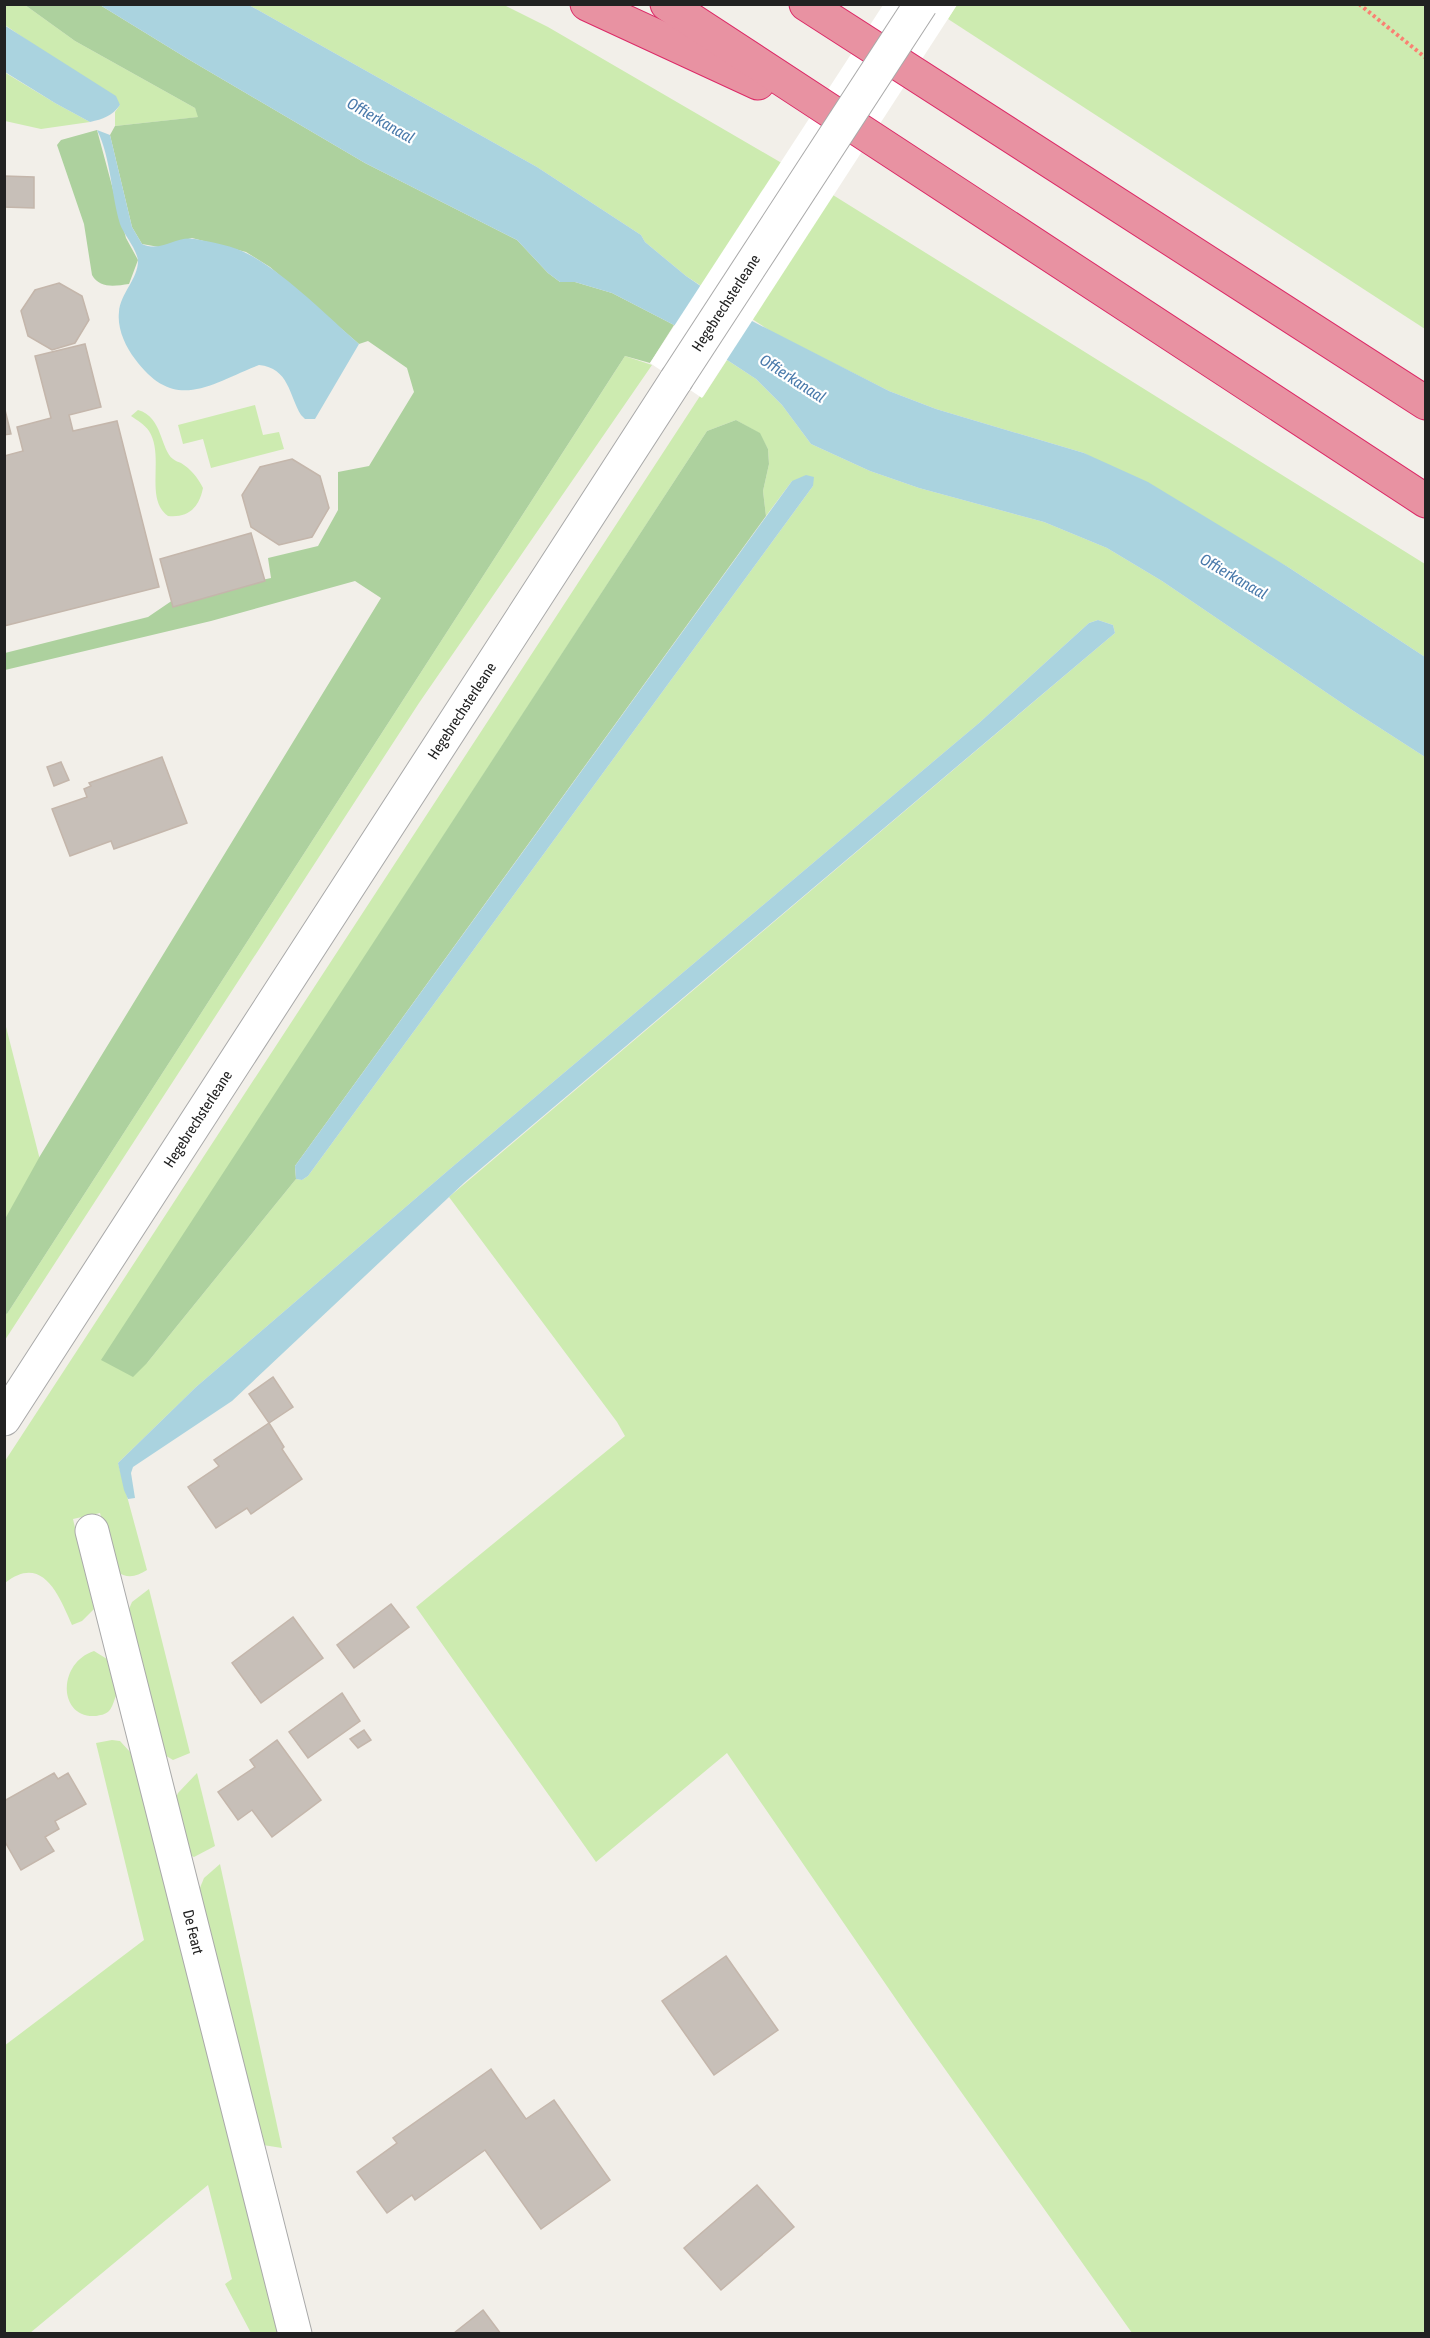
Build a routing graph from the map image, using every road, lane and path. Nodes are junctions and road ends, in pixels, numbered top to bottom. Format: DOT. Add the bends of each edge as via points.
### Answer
graph roads {
  1 [pos="587,4"];
  2 [pos="667,4"];
  3 [pos="806,4"];
  4 [pos="921,4"];
  5 [pos="1359,4"];
  6 [pos="828,15"];
  7 [pos="1425,58"];
  8 [pos="863,132"];
  9 [pos="1425,403"];
  10 [pos="1425,501"];
  11 [pos="4,1419"];
  12 [pos="92,1532"];
  13 [pos="295,2334"];
  1 -- 8 [label="highway"];
  2 -- 8 [label="highway"];
  3 -- 6 [label="highway"];
  4 -- 11 [label="street, Hegebrechsterleane, bridge"];
  5 -- 7 [label="path"];
  6 -- 9 [label="highway"];
  8 -- 10 [label="highway"];
  12 -- 13 [label="street, De Feart"];
}
